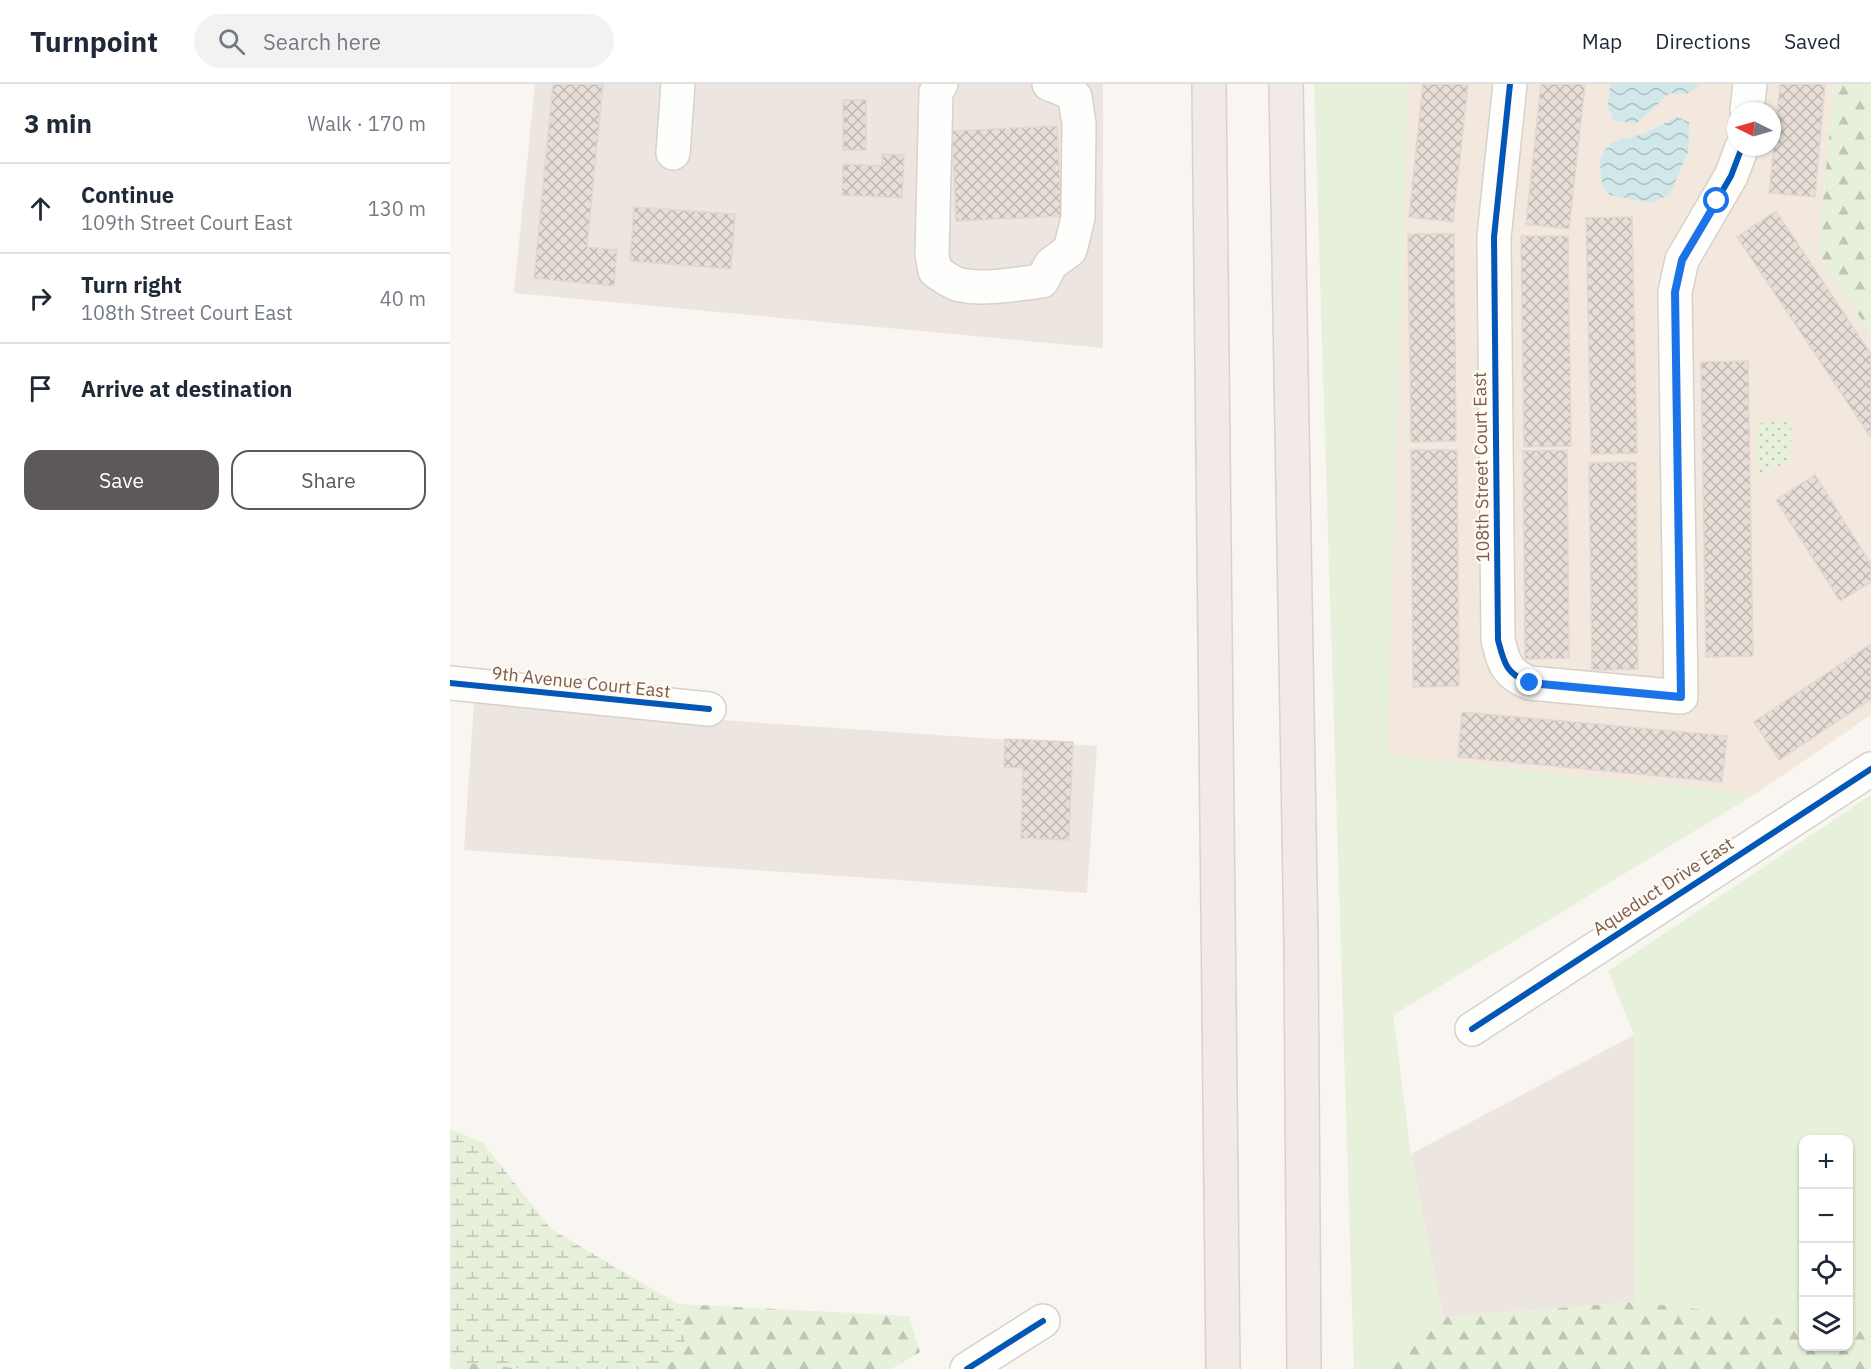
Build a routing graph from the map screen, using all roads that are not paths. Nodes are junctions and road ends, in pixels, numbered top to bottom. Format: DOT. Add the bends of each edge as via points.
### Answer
graph roads {
  1 [pos="678,84"];
  2 [pos="941,84"];
  3 [pos="1049,84"];
  4 [pos="1209,84"];
  5 [pos="1286,84"];
  6 [pos="1510,84"];
  7 [pos="1750,84"];
  8 [pos="1748,102"];
  9 [pos="673,153"];
  10 [pos="1740,156"];
  11 [pos="450,684"];
  12 [pos="709,709"];
  13 [pos="1871,769"];
  14 [pos="1472,1029"];
  15 [pos="1043,1321"];
  16 [pos="967,1369"];
  17 [pos="1223,1369"];
  18 [pos="1304,1369"];
  1 -- 9 [label="street"];
  2 -- 3 [label="street" via="936,92 932,254 935,271 959,285 988,287 1042,280 1051,264 1070,250 1078,218 1076,98"];
  4 -- 17 [label="highway"];
  5 -- 18 [label="highway"];
  6 -- 10 [label="street, 108th Street Court East" via="1494,237 1498,640 1510,671 1530,683 1681,697 1675,292 1682,260"];
  7 -- 8 [label="street"];
  11 -- 12 [label="street, 9th Avenue Court East"];
  13 -- 14 [label="street, Aqueduct Drive East"];
  15 -- 16 [label="street"];
}
